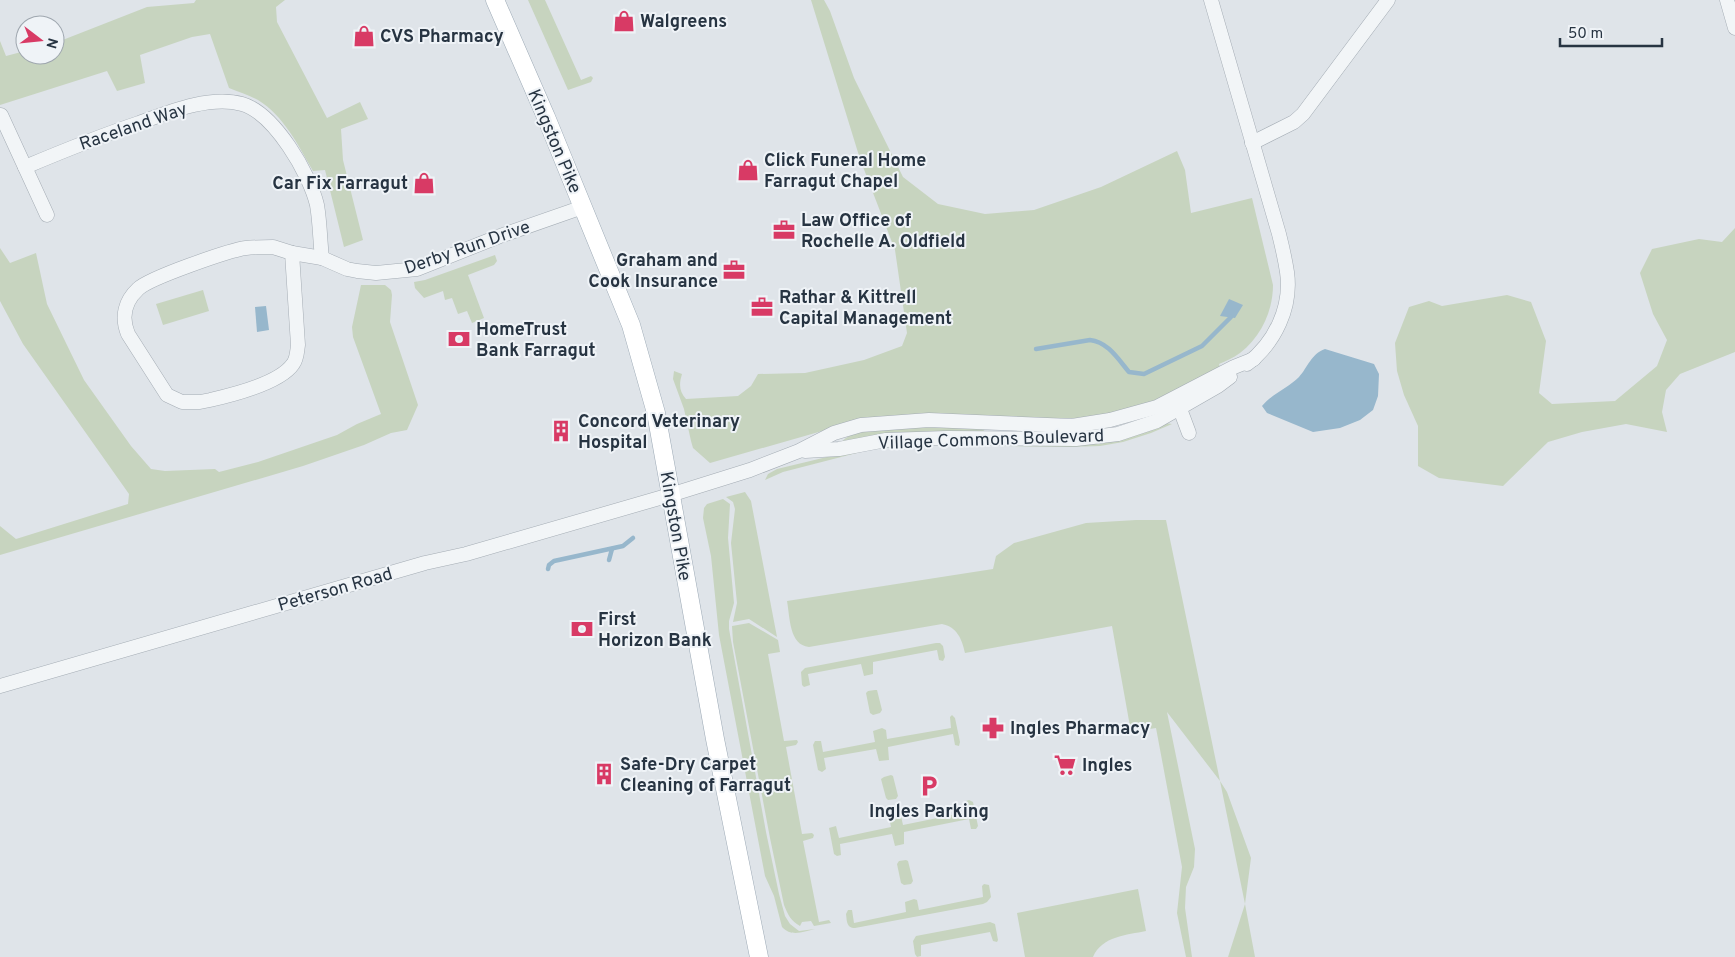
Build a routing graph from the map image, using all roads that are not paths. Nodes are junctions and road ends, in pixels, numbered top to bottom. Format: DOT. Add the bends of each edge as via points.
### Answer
graph roads {
  1 [pos="495,0"];
  2 [pos="1212,0"];
  3 [pos="1388,0"];
  4 [pos="1727,0"];
  5 [pos="1735,28"];
  6 [pos="1,115"];
  7 [pos="1252,143"];
  8 [pos="25,167"];
  9 [pos="583,207"];
  10 [pos="47,215"];
  11 [pos="292,253"];
  12 [pos="322,258"];
  13 [pos="1177,403"];
  14 [pos="1000,423"];
  15 [pos="1189,433"];
  16 [pos="999,438"];
  17 [pos="799,451"];
  18 [pos="670,494"];
  19 [pos="0,686"];
  20 [pos="757,956"];
  1 -- 9 [label="main road, Kingston Pike"];
  2 -- 7 [label="street, Village Commons Boulevard"];
  3 -- 7 [label="street" via="1299,118"];
  4 -- 5 [label="street"];
  6 -- 8 [label="street"];
  7 -- 13 [label="street, Village Commons Boulevard" via="1279,234 1287,273 1287,299 1276,333 1254,359 1234,367"];
  8 -- 10 [label="street"];
  8 -- 12 [label="street, Raceland Way" via="90,140 188,106 228,101 243,104 259,112 289,144 316,204"];
  9 -- 12 [label="street, Derby Run Drive" via="417,269 376,273 357,271"];
  9 -- 18 [label="main road, Kingston Pike" via="631,325 656,413"];
  11 -- 11 [label="street, Derby Run Drive" via="273,247 245,248 165,274 139,287 127,302 125,326 167,395 182,402 217,398 277,378 293,365 298,345"];
  11 -- 12 [label="street, Derby Run Drive"];
  13 -- 14 [label="street, Village Commons Boulevard" via="1072,426"];
  13 -- 15 [label="street"];
  13 -- 16 [label="street, Village Commons Boulevard" via="1157,421 1118,434 1076,439"];
  14 -- 16 [label="street"];
  14 -- 17 [label="street, Village Commons Boulevard" via="928,420 861,425 834,433"];
  16 -- 17 [label="street, Village Commons Boulevard" via="886,440 839,449"];
  17 -- 18 [label="street, Village Commons Boulevard" via="750,470"];
  18 -- 19 [label="street, Peterson Road"];
  18 -- 20 [label="main road, Kingston Pike"];
}
